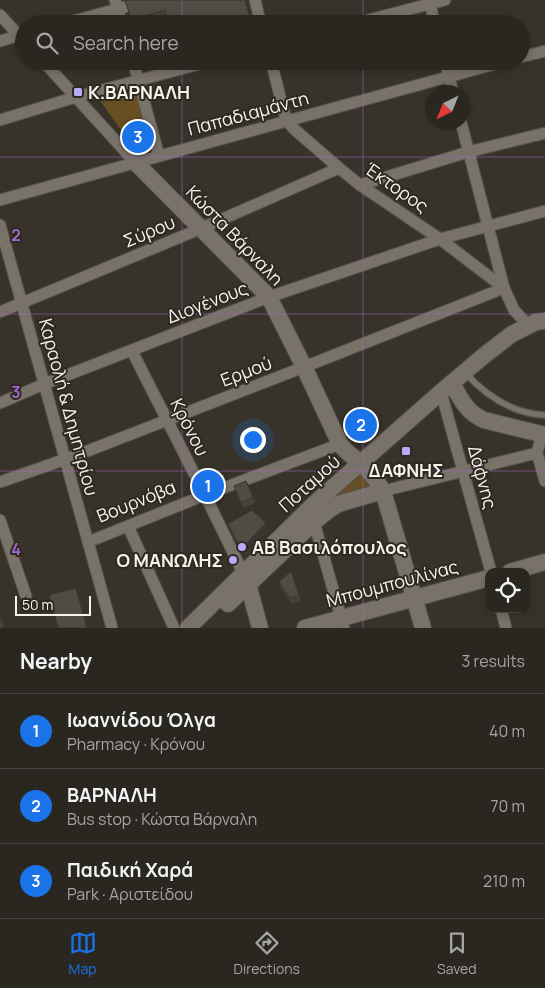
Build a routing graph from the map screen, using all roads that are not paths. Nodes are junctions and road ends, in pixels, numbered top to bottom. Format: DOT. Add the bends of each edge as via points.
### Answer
graph roads {
  1 [pos="151,0"];
  2 [pos="255,0"];
  3 [pos="445,0"];
  4 [pos="430,2"];
  5 [pos="116,4"];
  6 [pos="0,15"];
  7 [pos="86,15"];
  8 [pos="259,15"];
  9 [pos="385,15"];
  10 [pos="433,15"];
  11 [pos="15,30"];
  12 [pos="15,38"];
  13 [pos="0,41"];
  14 [pos="545,51"];
  15 [pos="530,55"];
  16 [pos="51,70"];
  17 [pos="135,70"];
  18 [pos="178,70"];
  19 [pos="273,70"];
  20 [pos="447,70"];
  21 [pos="472,70"];
  22 [pos="449,76"];
  23 [pos="138,81"];
  24 [pos="451,85"];
  25 [pos="76,97"];
  26 [pos="0,120"];
  27 [pos="287,120"];
  28 [pos="463,130"];
  29 [pos="545,133"];
  30 [pos="468,152"];
  31 [pos="159,156"];
  32 [pos="135,162"];
  33 [pos="339,168"];
  34 [pos="360,185"];
  35 [pos="0,200"];
  36 [pos="545,211"];
  37 [pos="0,224"];
  38 [pos="488,227"];
  39 [pos="202,228"];
  40 [pos="440,239"];
  41 [pos="2,242"];
  42 [pos="504,288"];
  43 [pos="269,297"];
  44 [pos="22,304"];
  45 [pos="545,308"];
  46 [pos="0,312"];
  47 [pos="536,323"];
  48 [pos="132,351"];
  49 [pos="304,367"];
  50 [pos="452,383"];
  51 [pos="44,384"];
  52 [pos="0,403"];
  53 [pos="545,415"];
  54 [pos="168,420"];
  55 [pos="543,435"];
  56 [pos="340,444"];
  57 [pos="537,453"];
  58 [pos="65,460"];
  59 [pos="361,464"];
  60 [pos="463,472"];
  61 [pos="545,481"];
  62 [pos="0,482"];
  63 [pos="383,491"];
  64 [pos="205,495"];
  65 [pos="0,520"];
  66 [pos="314,522"];
  67 [pos="128,526"];
  68 [pos="88,542"];
  69 [pos="545,562"];
  70 [pos="489,568"];
  71 [pos="524,568"];
  72 [pos="246,578"];
  73 [pos="485,579"];
  74 [pos="26,596"];
  75 [pos="414,598"];
  76 [pos="502,613"];
  77 [pos="343,623"];
  78 [pos="112,628"];
  79 [pos="174,628"];
  80 [pos="188,628"];
  81 [pos="204,628"];
  82 [pos="260,628"];
  83 [pos="306,628"];
  84 [pos="423,628"];
  85 [pos="506,628"];
  1 -- 5 [label="street"];
  2 -- 8 [label="street"];
  3 -- 4 [label="street"];
  4 -- 9 [label="street"];
  4 -- 10 [label="street"];
  5 -- 7 [label="street"];
  6 -- 11 [label="street"];
  12 -- 13 [label="street"];
  14 -- 15 [label="street"];
  16 -- 25 [label="street, Κώστα Βάρναλη"];
  17 -- 23 [label="street"];
  18 -- 23 [label="street"];
  19 -- 27 [label="street"];
  20 -- 22 [label="street"];
  21 -- 22 [label="street, Παπαδιαμάντη"];
  22 -- 24 [label="street"];
  22 -- 27 [label="street, Παπαδιαμάντη"];
  23 -- 25 [label="street"];
  23 -- 31 [label="street"];
  25 -- 26 [label="street"];
  25 -- 32 [label="street, Κώστα Βάρναλη"];
  27 -- 31 [label="street, Παπαδιαμάντη"];
  27 -- 33 [label="street, Έκτορος"];
  28 -- 30 [label="street"];
  29 -- 30 [label="street"];
  30 -- 34 [label="street"];
  30 -- 38 [label="street"];
  31 -- 32 [label="street, Παπαδιαμάντη"];
  32 -- 35 [label="street, Παπαδιαμάντη"];
  32 -- 39 [label="street, Κώστα Βάρναλη"];
  33 -- 34 [label="street, Έκτορος"];
  33 -- 39 [label="street, Σύρου"];
  34 -- 40 [label="street, Έκτορος"];
  36 -- 38 [label="street, Διογένους"];
  37 -- 41 [label="street, Καραολή & Δημητρίου"];
  38 -- 40 [label="street, Διογένους"];
  38 -- 42 [label="street"];
  39 -- 43 [label="street, Κώστα Βάρναλη"];
  39 -- 44 [label="street, Σύρου"];
  40 -- 42 [label="street, Έκτορος"];
  40 -- 43 [label="street, Διογένους"];
  41 -- 44 [label="street, Καραολή & Δημητρίου"];
  42 -- 47 [label="street, Έκτορος" via="514,310"];
  42 -- 49 [label="street, Ερμού"];
  43 -- 48 [label="street, Διογένους"];
  43 -- 49 [label="street, Κώστα Βάρναλη"];
  44 -- 46 [label="street, Σύρου"];
  44 -- 51 [label="street, Καραολή & Δημητρίου"];
  45 -- 47 [label="street, Ποταμού"];
  47 -- 50 [label="street, Ποταμού" via="512,334"];
  48 -- 51 [label="street, Διογένους"];
  48 -- 54 [label="street, Κρόνου"];
  49 -- 54 [label="street, Ερμού"];
  49 -- 56 [label="street, Κώστα Βάρναλη"];
  50 -- 53 [label="lane" via="473,382 513,409"];
  50 -- 55 [label="street" via="464,405 477,417"];
  50 -- 59 [label="street, Ποταμού"];
  50 -- 60 [label="street, Δάφνης"];
  51 -- 52 [label="street, Διογένους"];
  51 -- 58 [label="street, Καραολή & Δημητρίου"];
  54 -- 58 [label="street, Ερμού"];
  54 -- 64 [label="street, Κρόνου"];
  55 -- 57 [label="street"];
  56 -- 59 [label="street, Κώστα Βάρναλη"];
  56 -- 64 [label="street, Βουρνόβα"];
  57 -- 60 [label="street"];
  57 -- 61 [label="street"];
  58 -- 62 [label="street, Ερμού"];
  58 -- 68 [label="street, Καραολή & Δημητρίου"];
  59 -- 63 [label="street, Κώστα Βάρναλη"];
  59 -- 72 [label="street, Ποταμού" via="314,504"];
  60 -- 63 [label="street"];
  60 -- 70 [label="street, Δάφνης"];
  63 -- 66 [label="street, Ποταμού" via="338,504"];
  63 -- 75 [label="street, Κώστα Βάρναλη"];
  64 -- 67 [label="street, Βουρνόβα"];
  64 -- 72 [label="street, Κρόνου"];
  65 -- 74 [label="street"];
  66 -- 72 [label="street, Ποταμού"];
  66 -- 77 [label="street"];
  67 -- 68 [label="street, Βουρνόβα"];
  67 -- 79 [label="street"];
  68 -- 78 [label="street, Καραολή & Δημητρίου"];
  69 -- 71 [label="street"];
  72 -- 80 [label="street, Ποταμού"];
  72 -- 81 [label="street, Ποταμού"];
  72 -- 82 [label="street"];
  73 -- 75 [label="street, Μπουμπουλίνας"];
  75 -- 77 [label="street, Μπουμπουλίνας"];
  75 -- 84 [label="street, Κώστα Βάρναλη"];
  76 -- 85 [label="street"];
  77 -- 83 [label="street, Μπουμπουλίνας"];
}
